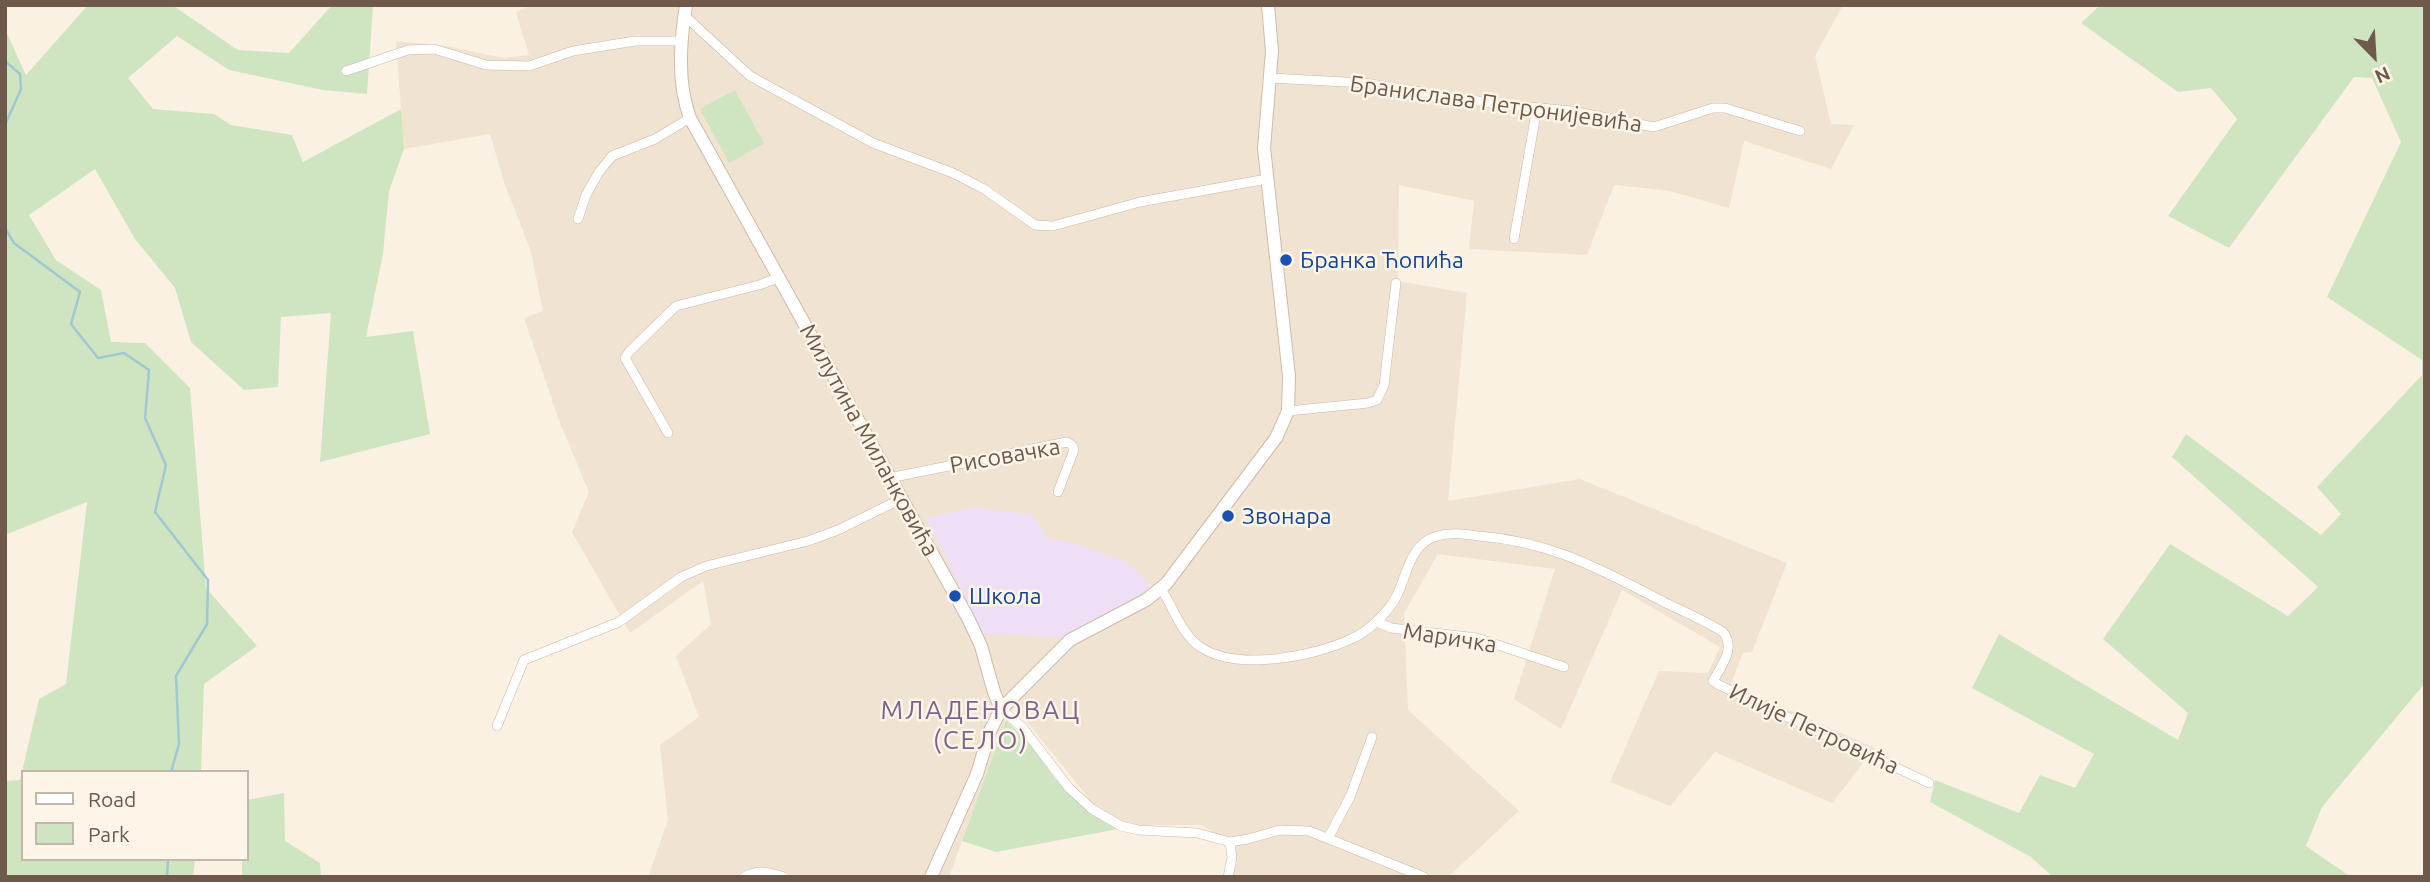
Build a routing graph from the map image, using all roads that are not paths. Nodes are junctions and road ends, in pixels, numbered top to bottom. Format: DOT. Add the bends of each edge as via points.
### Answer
graph roads {
  1 [pos="1268,5"];
  2 [pos="685,10"];
  3 [pos="681,41"];
  4 [pos="346,71"];
  5 [pos="1270,78"];
  6 [pos="1537,108"];
  7 [pos="691,118"];
  8 [pos="1800,131"];
  9 [pos="1267,179"];
  10 [pos="578,219"];
  11 [pos="1514,239"];
  12 [pos="778,278"];
  13 [pos="1396,283"];
  14 [pos="1288,411"];
  15 [pos="668,433"];
  16 [pos="889,478"];
  17 [pos="1058,492"];
  18 [pos="901,499"];
  19 [pos="1161,589"];
  20 [pos="1377,622"];
  21 [pos="1564,667"];
  22 [pos="1001,709"];
  23 [pos="497,726"];
  24 [pos="1372,737"];
  25 [pos="1929,783"];
  26 [pos="1328,838"];
  27 [pos="1230,842"];
  28 [pos="744,877"];
  29 [pos="784,877"];
  30 [pos="931,877"];
  31 [pos="1228,877"];
  32 [pos="1424,877"];
  1 -- 5 [label="main road"];
  2 -- 3 [label="main road, Милутина Миланковића"];
  2 -- 9 [label="street" via="750,76 873,144 985,189 1035,225 1053,226 1140,202"];
  3 -- 4 [label="street" via="635,41 573,51 529,66 485,65 434,49 408,50"];
  3 -- 7 [label="main road, Милутина Миланковића" via="681,80"];
  5 -- 6 [label="street, Бранислава Петронијевића" via="1364,83"];
  5 -- 9 [label="main road" via="1264,131"];
  6 -- 8 [label="street, Бранислава Петронијевића" via="1654,127 1725,108"];
  6 -- 11 [label="street"];
  7 -- 10 [label="street" via="612,156 586,195"];
  7 -- 12 [label="main road, Милутина Миланковића"];
  9 -- 14 [label="main road" via="1289,366"];
  12 -- 15 [label="street" via="676,306 629,352 625,358"];
  12 -- 16 [label="main road, Милутина Миланковића"];
  13 -- 14 [label="street" via="1384,385 1377,400"];
  14 -- 19 [label="main road" via="1273,443"];
  16 -- 17 [label="street, Рисовачка" via="1067,442 1074,450"];
  16 -- 18 [label="main road, Милутина Миланковића"];
  18 -- 22 [label="main road, Милутина Миланковића" via="976,635"];
  18 -- 23 [label="street" via="808,541 706,566 681,577 620,622 524,660"];
  19 -- 20 [label="street, Илије Петровића" via="1190,638 1229,658 1261,659 1323,650"];
  19 -- 22 [label="main road" via="1070,640"];
  20 -- 21 [label="street, Маричка" via="1391,628 1477,638"];
  20 -- 25 [label="street, Илије Петровића" via="1399,596 1415,551 1435,536 1450,533 1538,545 1580,559 1723,632 1729,649 1713,681 1719,685"];
  22 -- 27 [label="street" via="1023,729 1069,788 1110,821 1138,830 1197,832"];
  22 -- 30 [label="main road"];
  24 -- 26 [label="street" via="1350,797"];
  26 -- 27 [label="street" via="1287,829"];
  26 -- 32 [label="street"];
  27 -- 31 [label="street"];
  28 -- 29 [label="street" via="765,871"];
}
